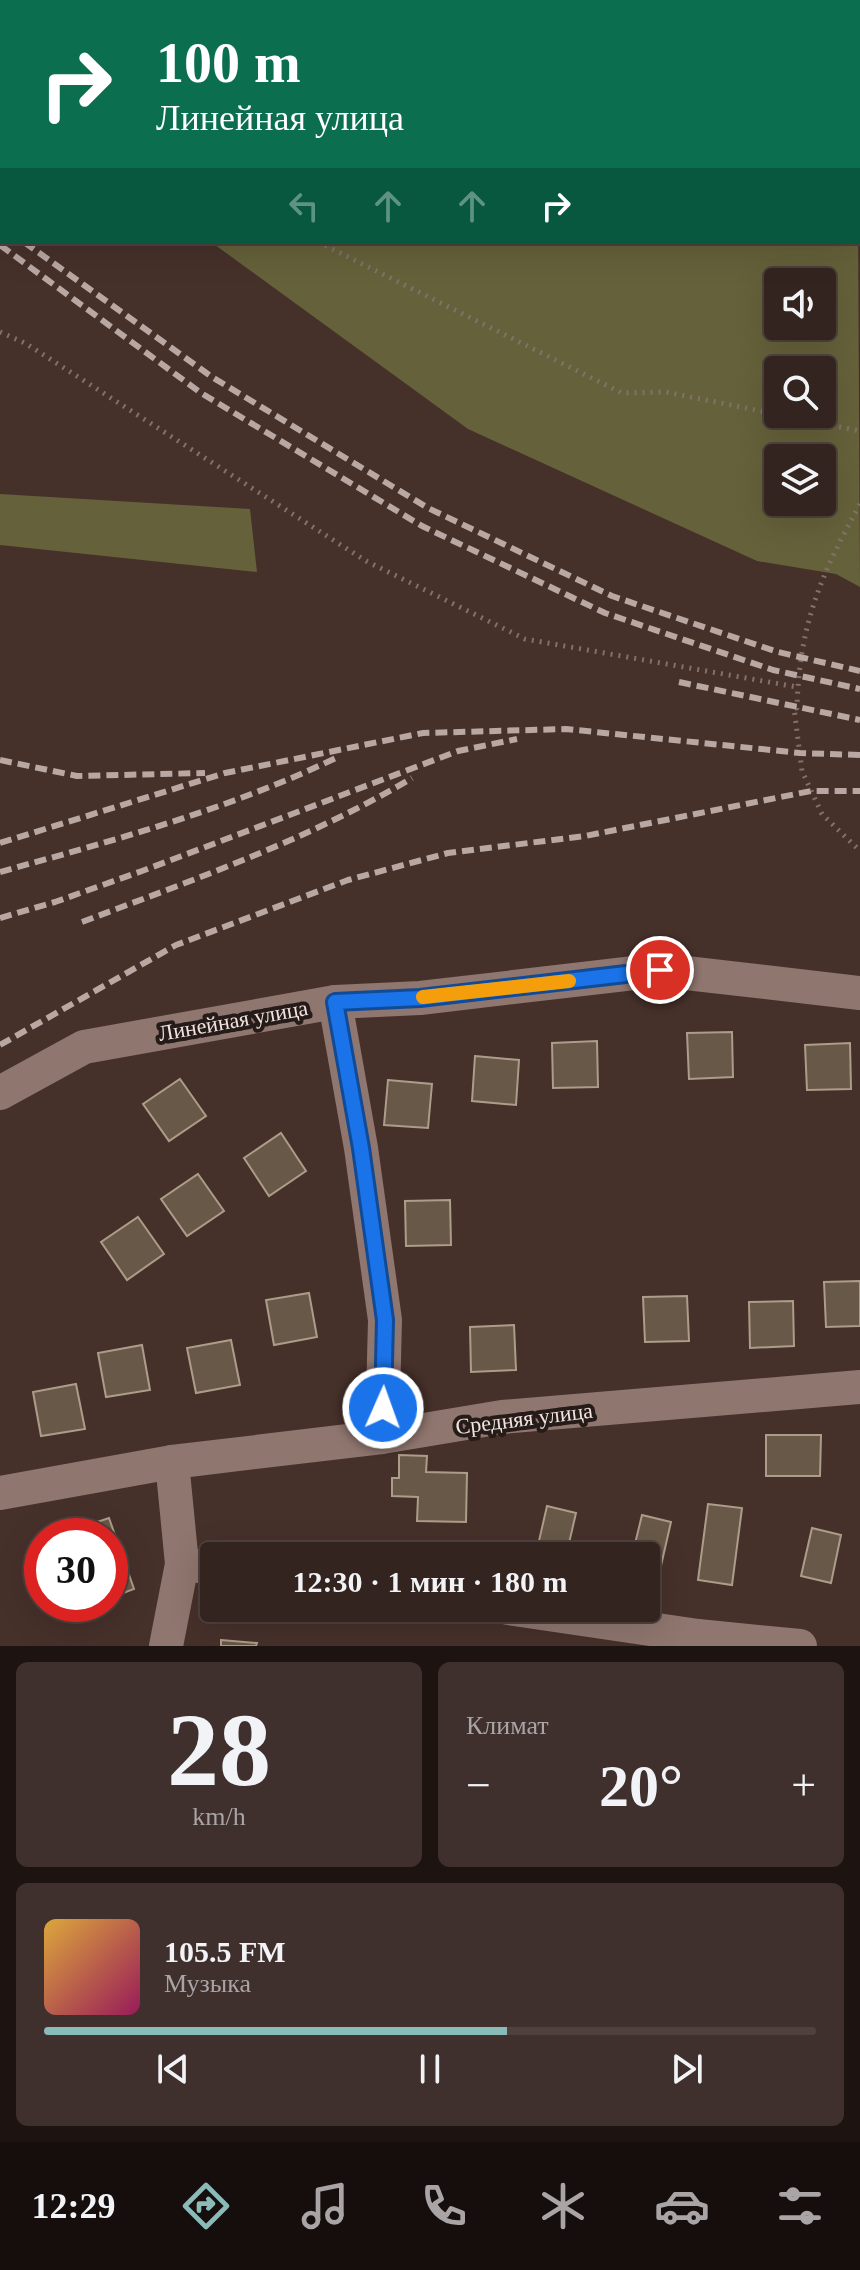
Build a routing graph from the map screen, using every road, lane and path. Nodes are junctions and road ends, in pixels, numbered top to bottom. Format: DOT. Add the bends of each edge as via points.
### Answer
graph roads {
  1 [pos="322,244"];
  2 [pos="0,332"];
  3 [pos="860,431"];
  4 [pos="860,504"];
  5 [pos="797,687"];
  6 [pos="860,851"];
  7 [pos="860,993"];
  8 [pos="335,1002"];
  9 [pos="0,1093"];
  10 [pos="860,1387"];
  11 [pos="382,1437"];
  12 [pos="172,1462"];
  13 [pos="0,1493"];
  14 [pos="198,1566"];
  15 [pos="589,1622"];
  16 [pos="698,1641"];
  17 [pos="166,1646"];
  18 [pos="800,1646"];
  1 -- 3 [label="path" via="622,393 666,392"];
  2 -- 5 [label="path" via="366,561 525,639"];
  4 -- 5 [label="path" via="828,562 807,620"];
  5 -- 6 [label="path" via="794,708 802,771 822,814"];
  7 -- 8 [label="street, Линейная улица" via="660,970 420,998"];
  8 -- 9 [label="street, Линейная улица" via="84,1047"];
  8 -- 11 [label="street" via="385,1320"];
  10 -- 11 [label="street, Средняя улица" via="502,1417"];
  11 -- 12 [label="street, Средняя улица"];
  12 -- 13 [label="street, Средняя улица"];
  12 -- 14 [label="street"];
  14 -- 17 [label="street"];
  15 -- 16 [label="street"];
  16 -- 18 [label="street"];
}
